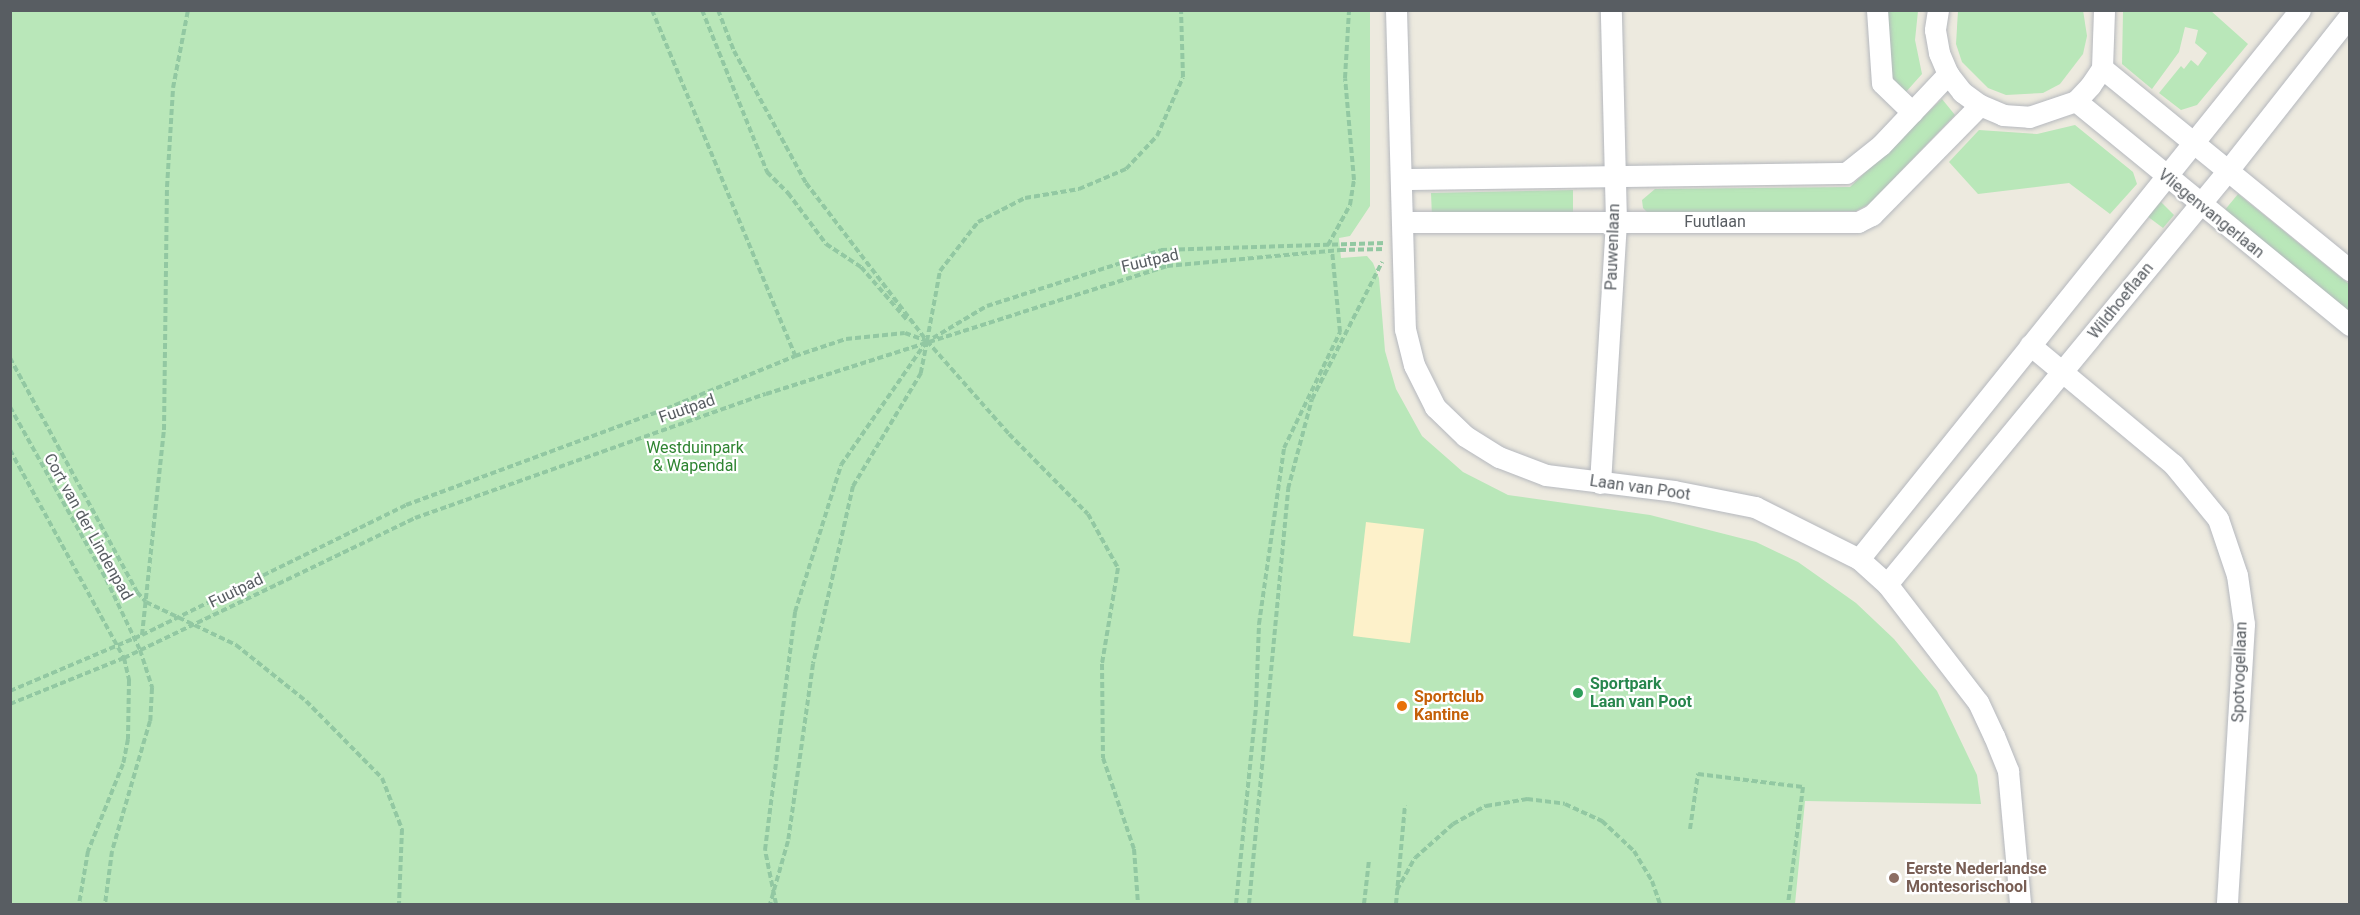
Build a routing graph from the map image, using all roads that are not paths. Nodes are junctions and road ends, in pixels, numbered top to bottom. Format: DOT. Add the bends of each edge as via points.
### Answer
graph roads {
  1 [pos="1396,10"];
  2 [pos="1611,10"];
  3 [pos="1877,10"];
  4 [pos="1938,10"];
  5 [pos="2104,10"];
  6 [pos="2300,10"];
  7 [pos="2349,15"];
  8 [pos="2102,68"];
  9 [pos="1948,74"];
  10 [pos="2076,101"];
  11 [pos="1980,105"];
  12 [pos="1912,112"];
  13 [pos="2193,142"];
  14 [pos="2229,170"];
  15 [pos="2165,177"];
  16 [pos="1614,178"];
  17 [pos="1403,179"];
  18 [pos="2199,205"];
  19 [pos="1616,222"];
  20 [pos="1403,238"];
  21 [pos="2349,270"];
  22 [pos="2349,325"];
  23 [pos="2030,345"];
  24 [pos="2064,372"];
  25 [pos="1600,483"];
  26 [pos="1858,559"];
  27 [pos="1887,584"];
  28 [pos="2020,904"];
  29 [pos="2227,904"];
  1 -- 17 [label="street, Laan van Poot"];
  2 -- 16 [label="street, Pauwenlaan"];
  3 -- 12 [label="street" via="1882,83"];
  4 -- 9 [label="street" via="1937,41"];
  5 -- 8 [label="street"];
  6 -- 13 [label="street"];
  7 -- 14 [label="street, Wildhoeflaan"];
  8 -- 10 [label="street"];
  8 -- 13 [label="street"];
  9 -- 11 [label="street"];
  9 -- 12 [label="street"];
  10 -- 11 [label="street" via="2028,117 2003,115"];
  10 -- 15 [label="street, Vliegenvangerlaan"];
  11 -- 19 [label="street, Fuutlaan" via="1872,215 1858,222"];
  12 -- 16 [label="street" via="1860,165 1846,173"];
  13 -- 14 [label="street"];
  13 -- 15 [label="street"];
  14 -- 18 [label="street, Wildhoeflaan"];
  14 -- 21 [label="street"];
  15 -- 18 [label="street, Vliegenvangerlaan"];
  15 -- 23 [label="street"];
  16 -- 17 [label="street"];
  16 -- 19 [label="street, Pauwenlaan"];
  17 -- 20 [label="street, Laan van Poot"];
  18 -- 22 [label="street, Vliegenvangerlaan"];
  18 -- 24 [label="street, Wildhoeflaan"];
  19 -- 20 [label="street, Fuutlaan"];
  19 -- 25 [label="street, Pauwenlaan"];
  20 -- 25 [label="street, Laan van Poot" via="1405,329 1414,364 1436,407 1465,436 1499,457 1546,475"];
  23 -- 24 [label="street, Spotvogellaan"];
  23 -- 26 [label="street"];
  24 -- 27 [label="street, Wildhoeflaan"];
  24 -- 29 [label="street, Spotvogellaan" via="2173,464 2199,494 2218,519 2237,575 2244,624"];
  25 -- 26 [label="street, Laan van Poot" via="1755,507"];
  26 -- 27 [label="street, Laan van Poot"];
  27 -- 28 [label="street, Laan van Poot" via="1978,702 1994,736 2008,771"];
}
